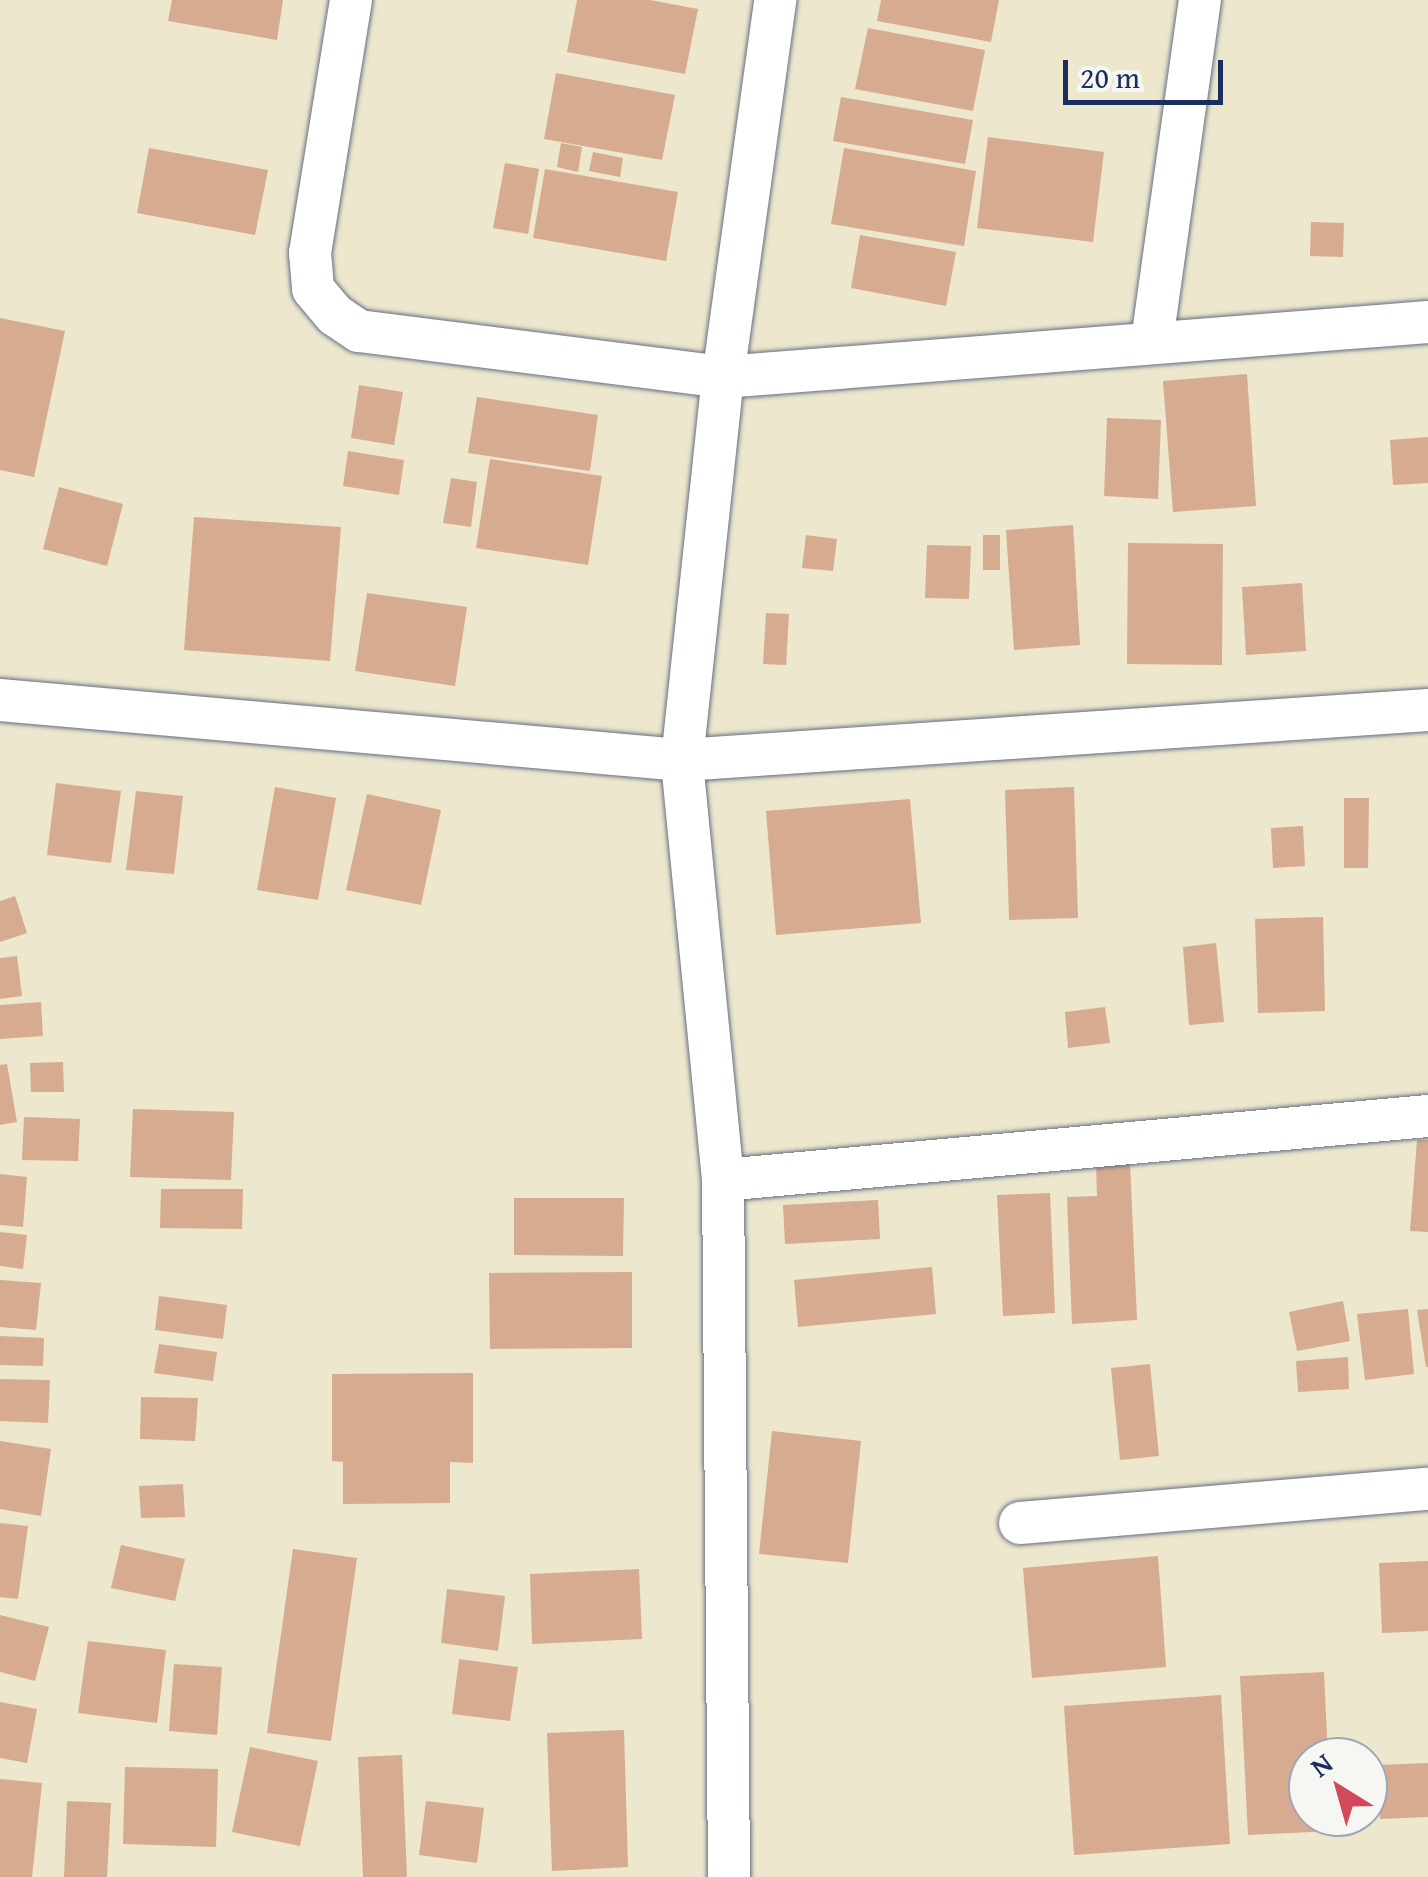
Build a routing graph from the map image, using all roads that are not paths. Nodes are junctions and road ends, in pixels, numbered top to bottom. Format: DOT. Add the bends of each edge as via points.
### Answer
graph roads {
  1 [pos="351,0"];
  2 [pos="775,0"];
  3 [pos="1200,0"];
  4 [pos="1428,322"];
  5 [pos="1152,341"];
  6 [pos="723,377"];
  7 [pos="0,700"];
  8 [pos="1428,710"];
  9 [pos="682,760"];
  10 [pos="1428,1116"];
  11 [pos="724,1180"];
  12 [pos="1428,1489"];
  13 [pos="1020,1524"];
  14 [pos="729,1877"];
  1 -- 6 [label="street" via="310,253 313,289 335,315 359,331"];
  2 -- 6 [label="street"];
  3 -- 5 [label="street"];
  4 -- 5 [label="street"];
  5 -- 6 [label="street"];
  6 -- 9 [label="street"];
  7 -- 9 [label="street"];
  8 -- 9 [label="street"];
  9 -- 11 [label="street"];
  10 -- 11 [label="street"];
  11 -- 14 [label="street"];
  12 -- 13 [label="street"];
}
